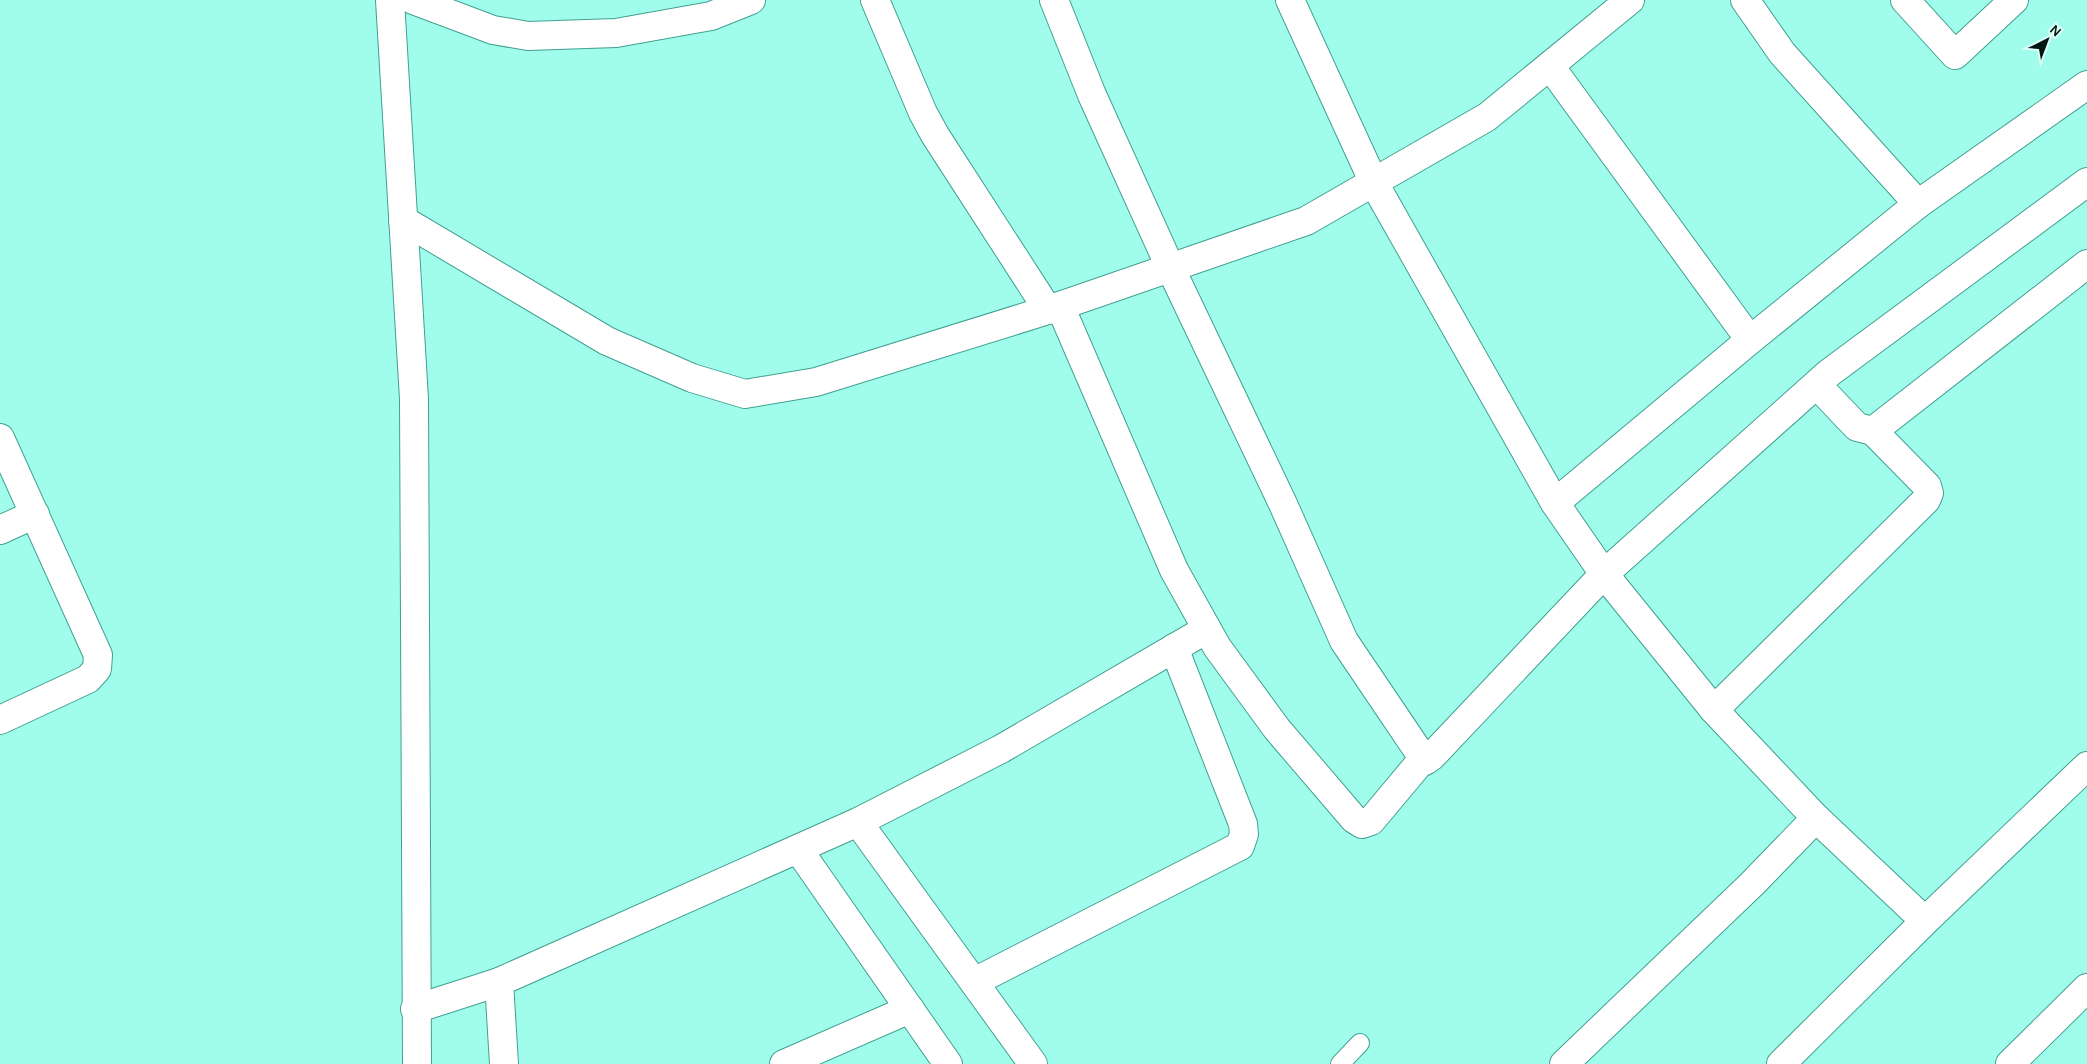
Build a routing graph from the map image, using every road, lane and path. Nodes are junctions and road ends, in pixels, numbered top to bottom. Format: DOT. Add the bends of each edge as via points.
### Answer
graph roads {
  1 [pos="390,0"];
  2 [pos="413,0"];
  3 [pos="751,0"];
  4 [pos="875,0"];
  5 [pos="1054,0"];
  6 [pos="1290,0"];
  7 [pos="1630,0"];
  8 [pos="1745,0"];
  9 [pos="1905,0"];
  10 [pos="2014,0"];
  11 [pos="1550,66"];
  12 [pos="2087,85"];
  13 [pos="2087,182"];
  14 [pos="1374,183"];
  15 [pos="1918,204"];
  16 [pos="403,220"];
  17 [pos="2087,264"];
  18 [pos="1170,267"];
  19 [pos="1054,308"];
  20 [pos="1750,340"];
  21 [pos="1816,385"];
  22 [pos="1873,431"];
  23 [pos="0,438"];
  24 [pos="1554,503"];
  25 [pos="35,514"];
  26 [pos="0,530"];
  27 [pos="1604,574"];
  28 [pos="1207,629"];
  29 [pos="1174,648"];
  30 [pos="1714,710"];
  31 [pos="0,720"];
  32 [pos="1422,760"];
  33 [pos="2087,766"];
  34 [pos="1816,818"];
  35 [pos="858,822"];
  36 [pos="798,849"];
  37 [pos="1925,920"];
  38 [pos="499,982"];
  39 [pos="974,982"];
  40 [pos="2087,988"];
  41 [pos="415,1009"];
  42 [pos="910,1009"];
  43 [pos="1360,1043"];
  44 [pos="417,1064"];
  45 [pos="504,1064"];
  46 [pos="784,1064"];
  47 [pos="948,1064"];
  48 [pos="1033,1064"];
  49 [pos="1340,1064"];
  50 [pos="1564,1064"];
  51 [pos="1781,1064"];
  52 [pos="2010,1064"];
  1 -- 16 [label="street"];
  2 -- 3 [label="street" via="493,30 528,36 616,33 711,16"];
  4 -- 19 [label="street" via="934,135"];
  5 -- 18 [label="street" via="1092,95"];
  6 -- 14 [label="street"];
  7 -- 11 [label="street"];
  8 -- 15 [label="street" via="1782,53"];
  9 -- 10 [label="street" via="1955,54"];
  11 -- 14 [label="street" via="1488,118"];
  11 -- 20 [label="street"];
  12 -- 15 [label="street"];
  13 -- 21 [label="street"];
  14 -- 18 [label="street" via="1306,221"];
  14 -- 24 [label="street"];
  15 -- 20 [label="street"];
  16 -- 19 [label="street" via="607,341 692,378 745,394 816,382"];
  16 -- 41 [label="street" via="414,399"];
  17 -- 22 [label="street"];
  18 -- 19 [label="street"];
  18 -- 32 [label="street" via="1344,641"];
  19 -- 28 [label="street" via="1174,570"];
  20 -- 24 [label="street"];
  21 -- 22 [label="street" via="1857,427"];
  21 -- 27 [label="street"];
  22 -- 30 [label="street" via="1928,486 1926,500"];
  23 -- 25 [label="street"];
  24 -- 27 [label="street"];
  25 -- 26 [label="street"];
  25 -- 31 [label="street" via="98,655 97,669 74,687"];
  27 -- 30 [label="street"];
  27 -- 32 [label="street" via="1432,756"];
  28 -- 29 [label="street"];
  28 -- 32 [label="street" via="1222,655 1277,729 1354,819 1362,824 1371,821"];
  29 -- 35 [label="street" via="1001,749"];
  29 -- 39 [label="street" via="1243,824 1240,846"];
  30 -- 34 [label="street"];
  33 -- 37 [label="street"];
  34 -- 37 [label="street"];
  34 -- 50 [label="street" via="1752,884"];
  35 -- 36 [label="street"];
  35 -- 39 [label="street"];
  36 -- 38 [label="street"];
  36 -- 42 [label="street"];
  37 -- 51 [label="street"];
  38 -- 41 [label="street"];
  38 -- 45 [label="street"];
  39 -- 48 [label="street"];
  40 -- 52 [label="street"];
  41 -- 44 [label="street"];
  42 -- 46 [label="street"];
  42 -- 47 [label="street"];
  43 -- 49 [label="lane"];
}
